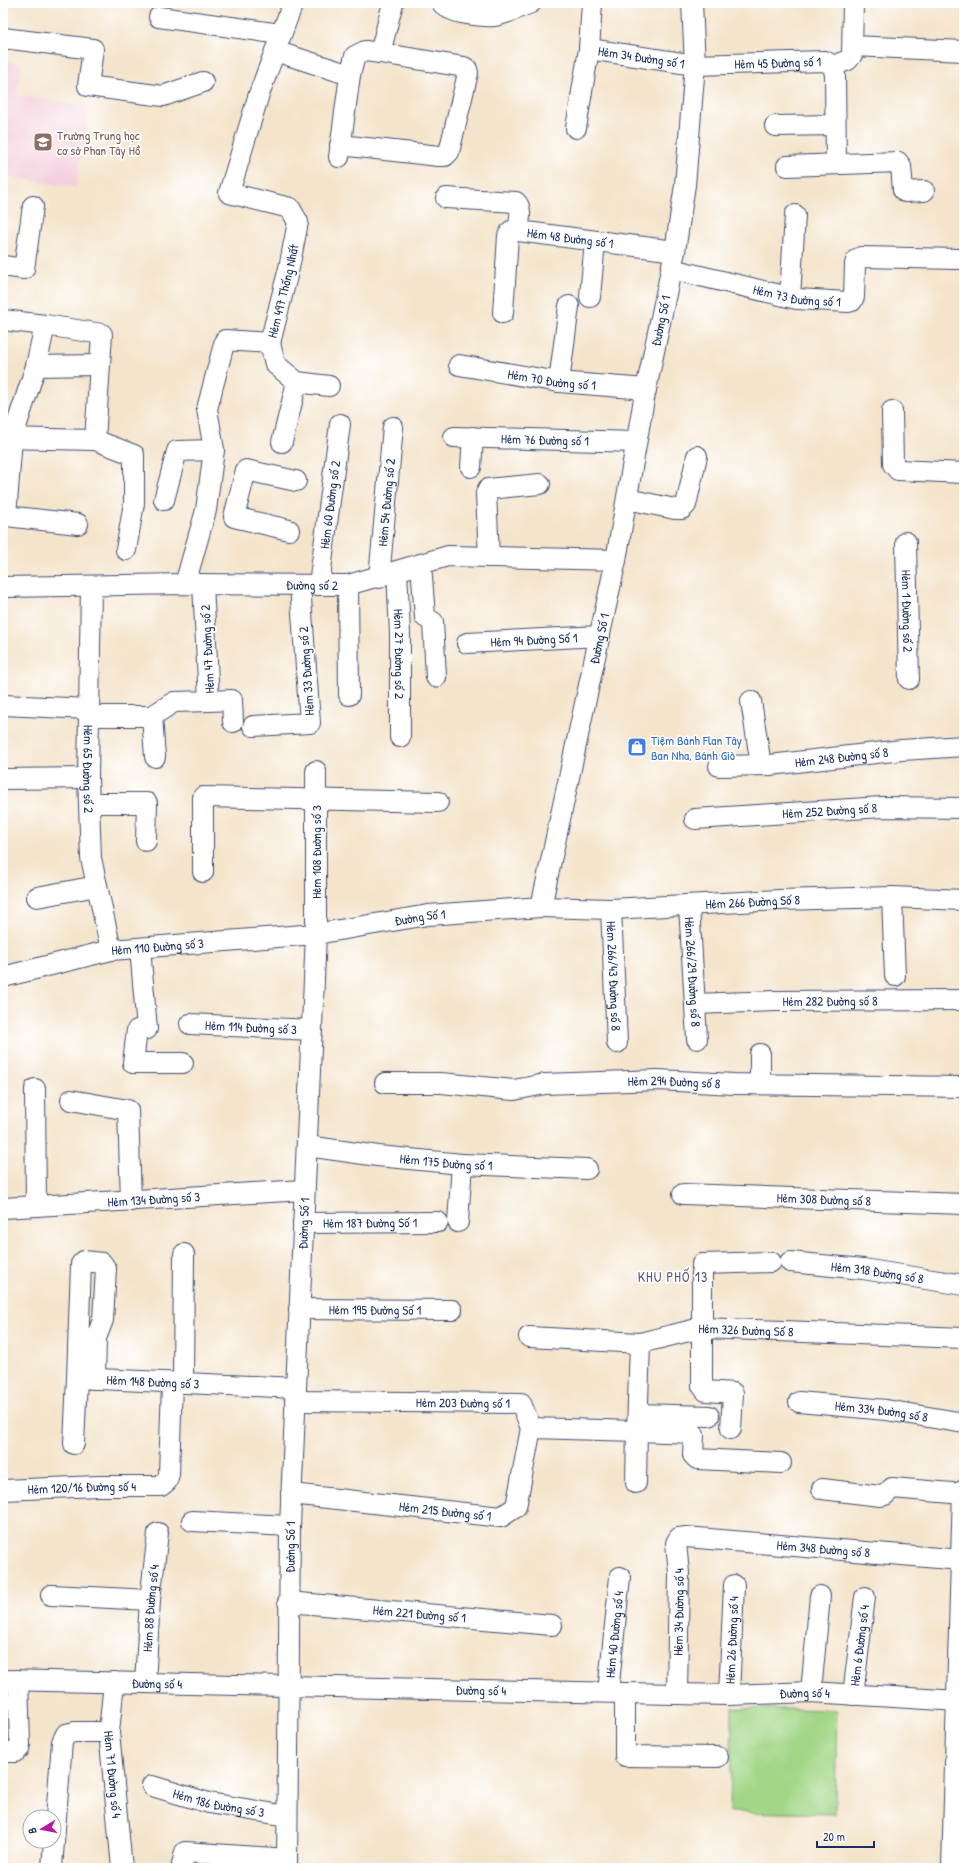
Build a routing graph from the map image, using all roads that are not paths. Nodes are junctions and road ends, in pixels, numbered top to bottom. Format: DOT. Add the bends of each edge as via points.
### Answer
graph roads {
  1 [pos="293,3"];
  2 [pos="392,3"];
  3 [pos="442,3"];
  4 [pos="531,3"];
  5 [pos="592,3"];
  6 [pos="692,3"];
  7 [pos="853,3"];
  8 [pos="158,17"];
  9 [pos="3,38"];
  10 [pos="278,43"];
  11 [pos="853,46"];
  12 [pos="588,49"];
  13 [pos="964,50"];
  14 [pos="380,52"];
  15 [pos="695,65"];
  16 [pos="833,66"];
  17 [pos="350,74"];
  18 [pos="203,82"];
  19 [pos="835,125"];
  20 [pos="775,126"];
  21 [pos="576,128"];
  22 [pos="836,164"];
  23 [pos="787,166"];
  24 [pos="924,191"];
  25 [pos="446,198"];
  26 [pos="33,206"];
  27 [pos="795,215"];
  28 [pos="518,231"];
  29 [pos="595,241"];
  30 [pos="959,259"];
  31 [pos="673,260"];
  32 [pos="3,266"];
  33 [pos="590,297"];
  34 [pos="790,297"];
  35 [pos="569,306"];
  36 [pos="504,313"];
  37 [pos="3,320"];
  38 [pos="45,325"];
  39 [pos="270,343"];
  40 [pos="98,365"];
  41 [pos="459,365"];
  42 [pos="36,366"];
  43 [pos="297,382"];
  44 [pos="559,382"];
  45 [pos="329,386"];
  46 [pos="646,389"];
  47 [pos="892,411"];
  48 [pos="340,424"];
  49 [pos="393,427"];
  50 [pos="7,438"];
  51 [pos="95,440"];
  52 [pos="282,442"];
  53 [pos="636,442"];
  54 [pos="214,450"];
  55 [pos="697,456"];
  56 [pos="471,467"];
  57 [pos="964,473"];
  58 [pos="296,481"];
  59 [pos="540,484"];
  60 [pos="626,499"];
  61 [pos="164,500"];
  62 [pos="206,510"];
  63 [pos="234,517"];
  64 [pos="78,524"];
  65 [pos="289,530"];
  66 [pos="906,542"];
  67 [pos="126,550"];
  68 [pos="489,557"];
  69 [pos="616,560"];
  70 [pos="421,564"];
  71 [pos="397,571"];
  72 [pos="379,578"];
  73 [pos="194,584"];
  74 [pos="310,585"];
  75 [pos="90,586"];
  76 [pos="348,586"];
  77 [pos="3,587"];
  78 [pos="600,636"];
  79 [pos="467,643"];
  80 [pos="436,676"];
  81 [pos="909,679"];
  82 [pos="349,695"];
  83 [pos="209,701"];
  84 [pos="751,701"];
  85 [pos="3,706"];
  86 [pos="89,713"];
  87 [pos="152,716"];
  88 [pos="233,722"];
  89 [pos="253,726"];
  90 [pos="400,736"];
  91 [pos="964,746"];
  92 [pos="155,757"];
  93 [pos="761,765"];
  94 [pos="720,766"];
  95 [pos="316,771"];
  96 [pos="88,778"];
  97 [pos="3,779"];
  98 [pos="316,799"];
  99 [pos="438,802"];
  100 [pos="90,803"];
  101 [pos="964,808"];
  102 [pos="695,819"];
  103 [pos="146,841"];
  104 [pos="203,872"];
  105 [pos="97,886"];
  106 [pos="37,897"];
  107 [pos="892,898"];
  108 [pos="964,900"];
  109 [pos="689,906"];
  110 [pos="541,907"];
  111 [pos="611,909"];
  112 [pos="316,934"];
  113 [pos="140,948"];
  114 [pos="111,950"];
  115 [pos="895,976"];
  116 [pos="3,977"];
  117 [pos="964,1000"];
  118 [pos="695,1004"];
  119 [pos="190,1024"];
  120 [pos="312,1030"];
  121 [pos="697,1039"];
  122 [pos="617,1043"];
  123 [pos="760,1054"];
  124 [pos="183,1062"];
  125 [pos="385,1083"];
  126 [pos="760,1084"];
  127 [pos="964,1087"];
  128 [pos="35,1089"];
  129 [pos="71,1100"];
  130 [pos="307,1146"];
  131 [pos="462,1164"];
  132 [pos="587,1169"];
  133 [pos="304,1190"];
  134 [pos="683,1194"];
  135 [pos="131,1201"];
  136 [pos="964,1204"];
  137 [pos="36,1206"];
  138 [pos="3,1208"];
  139 [pos="438,1222"];
  140 [pos="458,1222"];
  141 [pos="303,1223"];
  142 [pos="184,1254"];
  143 [pos="770,1262"];
  144 [pos="790,1262"];
  145 [pos="964,1285"];
  146 [pos="299,1309"];
  147 [pos="452,1310"];
  148 [pos="701,1328"];
  149 [pos="529,1336"];
  150 [pos="964,1338"];
  151 [pos="640,1343"];
  152 [pos="86,1379"];
  153 [pos="177,1383"];
  154 [pos="296,1395"];
  155 [pos="799,1402"];
  156 [pos="709,1416"];
  157 [pos="638,1423"];
  158 [pos="964,1423"];
  159 [pos="531,1428"];
  160 [pos="731,1429"];
  161 [pos="74,1444"];
  162 [pos="781,1463"];
  163 [pos="636,1484"];
  164 [pos="822,1489"];
  165 [pos="3,1490"];
  166 [pos="964,1491"];
  167 [pos="291,1494"];
  168 [pos="964,1494"];
  169 [pos="192,1521"];
  170 [pos="290,1526"];
  171 [pos="158,1534"];
  172 [pos="686,1537"];
  173 [pos="962,1560"];
  174 [pos="620,1577"];
  175 [pos="734,1585"];
  176 [pos="51,1594"];
  177 [pos="820,1596"];
  178 [pos="865,1597"];
  179 [pos="150,1600"];
  180 [pos="288,1602"];
  181 [pos="552,1625"];
  182 [pos="11,1680"];
  183 [pos="114,1682"];
  184 [pos="145,1683"];
  185 [pos="288,1686"];
  186 [pos="811,1692"];
  187 [pos="616,1693"];
  188 [pos="677,1694"];
  189 [pos="729,1695"];
  190 [pos="853,1695"];
  191 [pos="959,1702"];
  192 [pos="109,1732"];
  193 [pos="961,1741"];
  194 [pos="3,1752"];
  195 [pos="718,1757"];
  196 [pos="152,1786"];
  197 [pos="287,1816"];
  198 [pos="287,1864"];
  199 [pos="182,1866"];
  200 [pos="52,1867"];
  201 [pos="122,1868"];
  202 [pos="953,1868"];
  1 -- 10 [label="street, Hẻm 497 Thống Nhất"];
  2 -- 14 [label="street"];
  3 -- 4 [label="street" via="455,12 480,16 497,16"];
  5 -- 12 [label="street, Hẻm 34 Đường số 1"];
  6 -- 15 [label="street, Đường Số 1"];
  7 -- 11 [label="street"];
  8 -- 10 [label="street"];
  9 -- 18 [label="street" via="93,49 88,86 162,96"];
  10 -- 17 [label="street"];
  10 -- 39 [label="street, Hẻm 497 Thống Nhất" via="259,94 230,193 290,208 298,222"];
  11 -- 13 [label="street"];
  11 -- 16 [label="street" via="852,55 848,60"];
  12 -- 15 [label="street, Hẻm 34 Đường số 1"];
  12 -- 21 [label="street, Hẻm 34 Đường số 1"];
  14 -- 17 [label="street" via="365,52 355,56"];
  14 -- 17 [label="street" via="464,66 467,69 449,152 445,156 339,151"];
  15 -- 16 [label="street, Hẻm 45 Đường số 1" via="825,61"];
  15 -- 31 [label="street, Đường Số 1" via="685,185"];
  16 -- 19 [label="street, Hẻm 45 Đường số 1"];
  19 -- 20 [label="street"];
  19 -- 22 [label="street, Hẻm 45 Đường số 1"];
  22 -- 23 [label="street"];
  22 -- 24 [label="street" via="898,162 901,166 903,190"];
  25 -- 28 [label="street, Hẻm 48 Đường số 1" via="516,202 520,209"];
  26 -- 32 [label="street" via="24,269"];
  27 -- 34 [label="street"];
  28 -- 29 [label="street, Hẻm 48 Đường số 1"];
  28 -- 36 [label="street" via="511,232 508,236"];
  29 -- 31 [label="street, Hẻm 48 Đường số 1"];
  29 -- 33 [label="street"];
  30 -- 34 [label="street, Hẻm 73 Đường số 1" via="861,257 855,264 852,301"];
  31 -- 34 [label="street, Hẻm 73 Đường số 1"];
  31 -- 46 [label="street, Đường Số 1"];
  35 -- 44 [label="street"];
  37 -- 38 [label="street"];
  38 -- 40 [label="street" via="102,334"];
  38 -- 42 [label="street"];
  39 -- 43 [label="street" via="276,364"];
  39 -- 54 [label="street, Hẻm 497 Thống Nhất" via="225,340 207,409"];
  40 -- 42 [label="street"];
  40 -- 51 [label="street"];
  41 -- 44 [label="street, Hẻm 70 Đường số 1"];
  42 -- 50 [label="street"];
  43 -- 45 [label="street"];
  43 -- 52 [label="street"];
  44 -- 46 [label="street, Hẻm 70 Đường số 1"];
  46 -- 53 [label="street, Đường Số 1"];
  47 -- 57 [label="street" via="894,468"];
  48 -- 74 [label="street, Hẻm 60 Đường số 2"];
  49 -- 72 [label="street, Hẻm 54 Đường số 2"];
  50 -- 51 [label="street"];
  50 -- 64 [label="street" via="6,516"];
  51 -- 67 [label="street" via="134,455 134,502"];
  53 -- 56 [label="street, Hẻm 76 Đường số 1" via="464,437"];
  53 -- 60 [label="street, Đường Số 1"];
  54 -- 61 [label="street" via="177,451"];
  54 -- 62 [label="street, Hẻm 497 Thống Nhất"];
  55 -- 60 [label="street" via="686,505 682,509"];
  58 -- 63 [label="street" via="246,470"];
  59 -- 68 [label="street" via="488,489 486,493"];
  60 -- 69 [label="street, Đường Số 1"];
  62 -- 63 [label="street"];
  62 -- 73 [label="street, Hẻm 497 Thống Nhất"];
  63 -- 65 [label="street"];
  66 -- 81 [label="street, Hẻm 1 Đường số 2"];
  68 -- 69 [label="street, Đường số 2"];
  68 -- 70 [label="street, Đường số 2" via="448,556"];
  69 -- 78 [label="street, Đường Số 1"];
  70 -- 71 [label="street, Đường số 2"];
  70 -- 80 [label="street" via="425,617 433,622"];
  71 -- 72 [label="street, Đường số 2"];
  71 -- 90 [label="street, Hẻm 27 Đường số 2"];
  72 -- 76 [label="street, Đường số 2"];
  73 -- 74 [label="street, Đường số 2"];
  73 -- 75 [label="street, Đường số 2"];
  73 -- 83 [label="street, Hẻm 47 Đường số 2"];
  74 -- 76 [label="street, Đường số 2"];
  74 -- 89 [label="street, Hẻm 33 Đường số 2" via="310,723"];
  75 -- 77 [label="street, Đường số 2"];
  75 -- 86 [label="street, Hẻm 65 Đường số 2"];
  76 -- 82 [label="street"];
  78 -- 79 [label="street, Hẻm 94 Đường Số 1"];
  78 -- 110 [label="street, Đường Số 1"];
  83 -- 87 [label="street, Hẻm 47 Đường số 2" via="174,702"];
  83 -- 88 [label="street" via="232,700"];
  84 -- 93 [label="street"];
  85 -- 86 [label="street"];
  86 -- 87 [label="street"];
  86 -- 96 [label="street, Hẻm 65 Đường số 2"];
  87 -- 92 [label="street"];
  91 -- 93 [label="street, Hẻm 248 Đường số 8"];
  93 -- 94 [label="street, Hẻm 248 Đường số 8"];
  95 -- 98 [label="street, Hẻm 108 Đường số 3"];
  96 -- 97 [label="street"];
  96 -- 100 [label="street, Hẻm 65 Đường số 2"];
  98 -- 99 [label="street"];
  98 -- 104 [label="street" via="203,796"];
  98 -- 112 [label="street, Hẻm 108 Đường số 3"];
  100 -- 103 [label="street" via="147,803"];
  100 -- 105 [label="street, Hẻm 65 Đường số 2" via="91,858"];
  101 -- 102 [label="street, Hẻm 252 Đường số 8" via="882,807"];
  105 -- 106 [label="street"];
  105 -- 114 [label="street, Hẻm 65 Đường số 2"];
  107 -- 108 [label="street, Hẻm 266 Đường Số 8"];
  107 -- 109 [label="street, Hẻm 266 Đường Số 8" via="779,900"];
  107 -- 115 [label="street"];
  109 -- 111 [label="street, Hẻm 266 Đường Số 8"];
  109 -- 118 [label="street, Hẻm 266/29 Đường số 8"];
  110 -- 111 [label="street, Hẻm 266 Đường Số 8"];
  110 -- 112 [label="street, Đường Số 1" via="428,915"];
  111 -- 122 [label="street, Hẻm 266/43 Đường số 8"];
  112 -- 113 [label="street, Hẻm 110 Đường số 3"];
  112 -- 120 [label="street, Đường Số 1"];
  113 -- 114 [label="street, Hẻm 110 Đường số 3"];
  113 -- 124 [label="street" via="147,1029 137,1030 134,1063"];
  114 -- 116 [label="street, Hẻm 110 Đường số 3"];
  117 -- 118 [label="street, Hẻm 282 Đường số 8"];
  118 -- 121 [label="street, Hẻm 266/29 Đường số 8"];
  119 -- 120 [label="street, Hẻm 114 Đường số 3"];
  120 -- 130 [label="street, Đường Số 1"];
  123 -- 126 [label="street"];
  125 -- 126 [label="street, Hẻm 294 Đường số 8" via="441,1083 514,1090 545,1084 658,1080"];
  126 -- 127 [label="street, Hẻm 294 Đường số 8"];
  128 -- 137 [label="street"];
  129 -- 135 [label="street" via="128,1110"];
  130 -- 131 [label="street, Hẻm 175 Đường số 1"];
  130 -- 133 [label="street, Đường Số 1"];
  131 -- 132 [label="street, Hẻm 175 Đường số 1"];
  131 -- 140 [label="street"];
  133 -- 135 [label="street, Hẻm 134 Đường số 3"];
  133 -- 141 [label="street, Đường Số 1"];
  134 -- 136 [label="street, Hẻm 308 Đường số 8"];
  135 -- 137 [label="street, Hẻm 134 Đường số 3"];
  137 -- 138 [label="street, Hẻm 134 Đường số 3"];
  139 -- 141 [label="street, Hẻm 187 Đường Số 1"];
  141 -- 146 [label="street, Đường Số 1"];
  142 -- 153 [label="street"];
  143 -- 148 [label="street" via="702,1264"];
  144 -- 145 [label="street, Hẻm 318 Đường số 8"];
  146 -- 147 [label="street, Hẻm 195 Đường Số 1"];
  146 -- 154 [label="street, Đường Số 1"];
  148 -- 150 [label="street, Hẻm 326 Đường Số 8"];
  148 -- 151 [label="street, Hẻm 326 Đường Số 8"];
  148 -- 160 [label="street" via="703,1389 733,1393"];
  149 -- 151 [label="street, Hẻm 326 Đường Số 8"];
  151 -- 157 [label="street"];
  152 -- 152 [label="street" via="103,1320 106,1269 102,1263 84,1261 81,1264"];
  152 -- 153 [label="street, Hẻm 148 Đường số 3"];
  152 -- 161 [label="street"];
  153 -- 154 [label="street, Hẻm 148 Đường số 3"];
  153 -- 165 [label="street, Hẻm 120/16 Đường số 4" via="169,1474 167,1481 161,1486"];
  154 -- 159 [label="street, Hẻm 203 Đường số 1" via="520,1403"];
  154 -- 167 [label="street, Đường Số 1"];
  155 -- 158 [label="street, Hẻm 334 Đường số 8" via="886,1410"];
  156 -- 157 [label="street"];
  157 -- 159 [label="street"];
  157 -- 162 [label="street" via="693,1433 693,1454 697,1459"];
  157 -- 163 [label="street"];
  159 -- 167 [label="street, Hẻm 215 Đường số 1" via="516,1507 502,1517"];
  164 -- 168 [label="street" via="880,1496 892,1488"];
  166 -- 168 [label="street"];
  167 -- 170 [label="street, Đường Số 1"];
  168 -- 173 [label="street"];
  169 -- 170 [label="street"];
  170 -- 180 [label="street, Đường Số 1"];
  171 -- 179 [label="street, Hẻm 88 Đường số 4"];
  172 -- 173 [label="street, Hẻm 348 Đường số 8"];
  172 -- 188 [label="street, Hẻm 34 Đường số 4" via="679,1538 676,1543 679,1573"];
  173 -- 191 [label="street"];
  174 -- 187 [label="street, Hẻm 40 Đường số 4"];
  175 -- 189 [label="street, Hẻm 26 Đường số 4"];
  176 -- 179 [label="street"];
  177 -- 186 [label="street"];
  178 -- 190 [label="street, Hẻm 6 Đường số 4"];
  179 -- 184 [label="street, Hẻm 88 Đường số 4"];
  180 -- 181 [label="street, Hẻm 221 Đường số 1"];
  180 -- 185 [label="street, Đường Số 1"];
  182 -- 183 [label="street, Đường số 4"];
  182 -- 194 [label="street" via="20,1744 19,1749 14,1752"];
  183 -- 184 [label="street, Đường số 4"];
  183 -- 192 [label="street, Hẻm 71 Đường số 4"];
  184 -- 185 [label="street, Đường số 4"];
  185 -- 187 [label="street, Đường số 4"];
  185 -- 197 [label="street, Đường Số 1"];
  186 -- 189 [label="street, Đường số 4"];
  186 -- 190 [label="street, Đường số 4"];
  187 -- 188 [label="street, Đường số 4"];
  187 -- 195 [label="street, Hẻm 40 Đường số 4" via="625,1756"];
  188 -- 189 [label="street, Đường số 4"];
  190 -- 191 [label="street, Đường số 4"];
  191 -- 193 [label="street"];
  192 -- 200 [label="street" via="75,1732 66,1734 62,1742"];
  192 -- 201 [label="street, Hẻm 71 Đường số 4"];
  193 -- 202 [label="street"];
  196 -- 197 [label="street, Hẻm 186 Đường số 3" via="209,1802"];
  197 -- 198 [label="street, Đường Số 1"];
  198 -- 199 [label="street" via="185,1852"];
}
